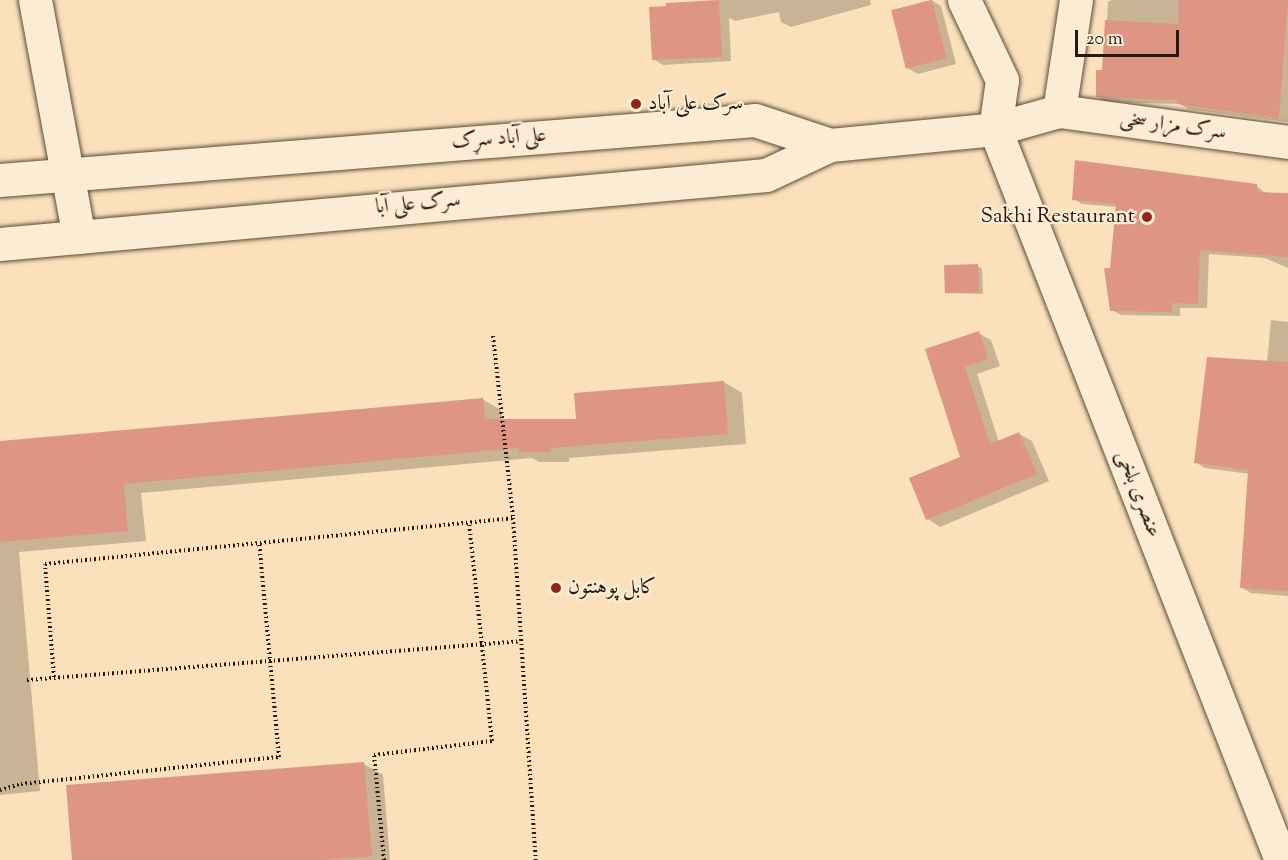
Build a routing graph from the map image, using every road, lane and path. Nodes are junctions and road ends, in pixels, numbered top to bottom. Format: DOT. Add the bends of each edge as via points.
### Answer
graph roads {
  1 [pos="35,0"];
  2 [pos="964,0"];
  3 [pos="1076,0"];
  4 [pos="1059,111"];
  5 [pos="994,129"];
  6 [pos="1288,142"];
  7 [pos="830,145"];
  8 [pos="66,175"];
  9 [pos="0,180"];
  10 [pos="79,237"];
  11 [pos="0,244"];
  12 [pos="493,336"];
  13 [pos="513,518"];
  14 [pos="469,523"];
  15 [pos="259,543"];
  16 [pos="520,641"];
  17 [pos="482,644"];
  18 [pos="270,660"];
  19 [pos="54,677"];
  20 [pos="27,680"];
  21 [pos="0,790"];
  22 [pos="384,860"];
  23 [pos="536,860"];
  24 [pos="1281,860"];
  1 -- 8 [label="street"];
  2 -- 5 [label="street" via="1002,80"];
  3 -- 4 [label="street"];
  4 -- 5 [label="street, علی آباد سړک"];
  4 -- 6 [label="street, سرک مزار سخی"];
  5 -- 7 [label="street, علی آباد سړک"];
  5 -- 24 [label="street, عنصری بلخی"];
  7 -- 8 [label="street, علی آباد سړک" via="755,120"];
  7 -- 10 [label="street, سرک علی آبا" via="766,175"];
  8 -- 9 [label="street, علی آباد سړک"];
  8 -- 10 [label="street"];
  10 -- 11 [label="street, سرک علی آبا"];
  12 -- 13 [label="path"];
  13 -- 14 [label="path"];
  13 -- 16 [label="path"];
  14 -- 15 [label="path"];
  14 -- 17 [label="path"];
  15 -- 18 [label="path"];
  15 -- 19 [label="path" via="45,564"];
  16 -- 17 [label="path"];
  16 -- 23 [label="path"];
  17 -- 18 [label="path"];
  17 -- 22 [label="path" via="492,741 374,755"];
  18 -- 19 [label="path"];
  18 -- 21 [label="path" via="279,757 21,784"];
  19 -- 20 [label="path"];
}
